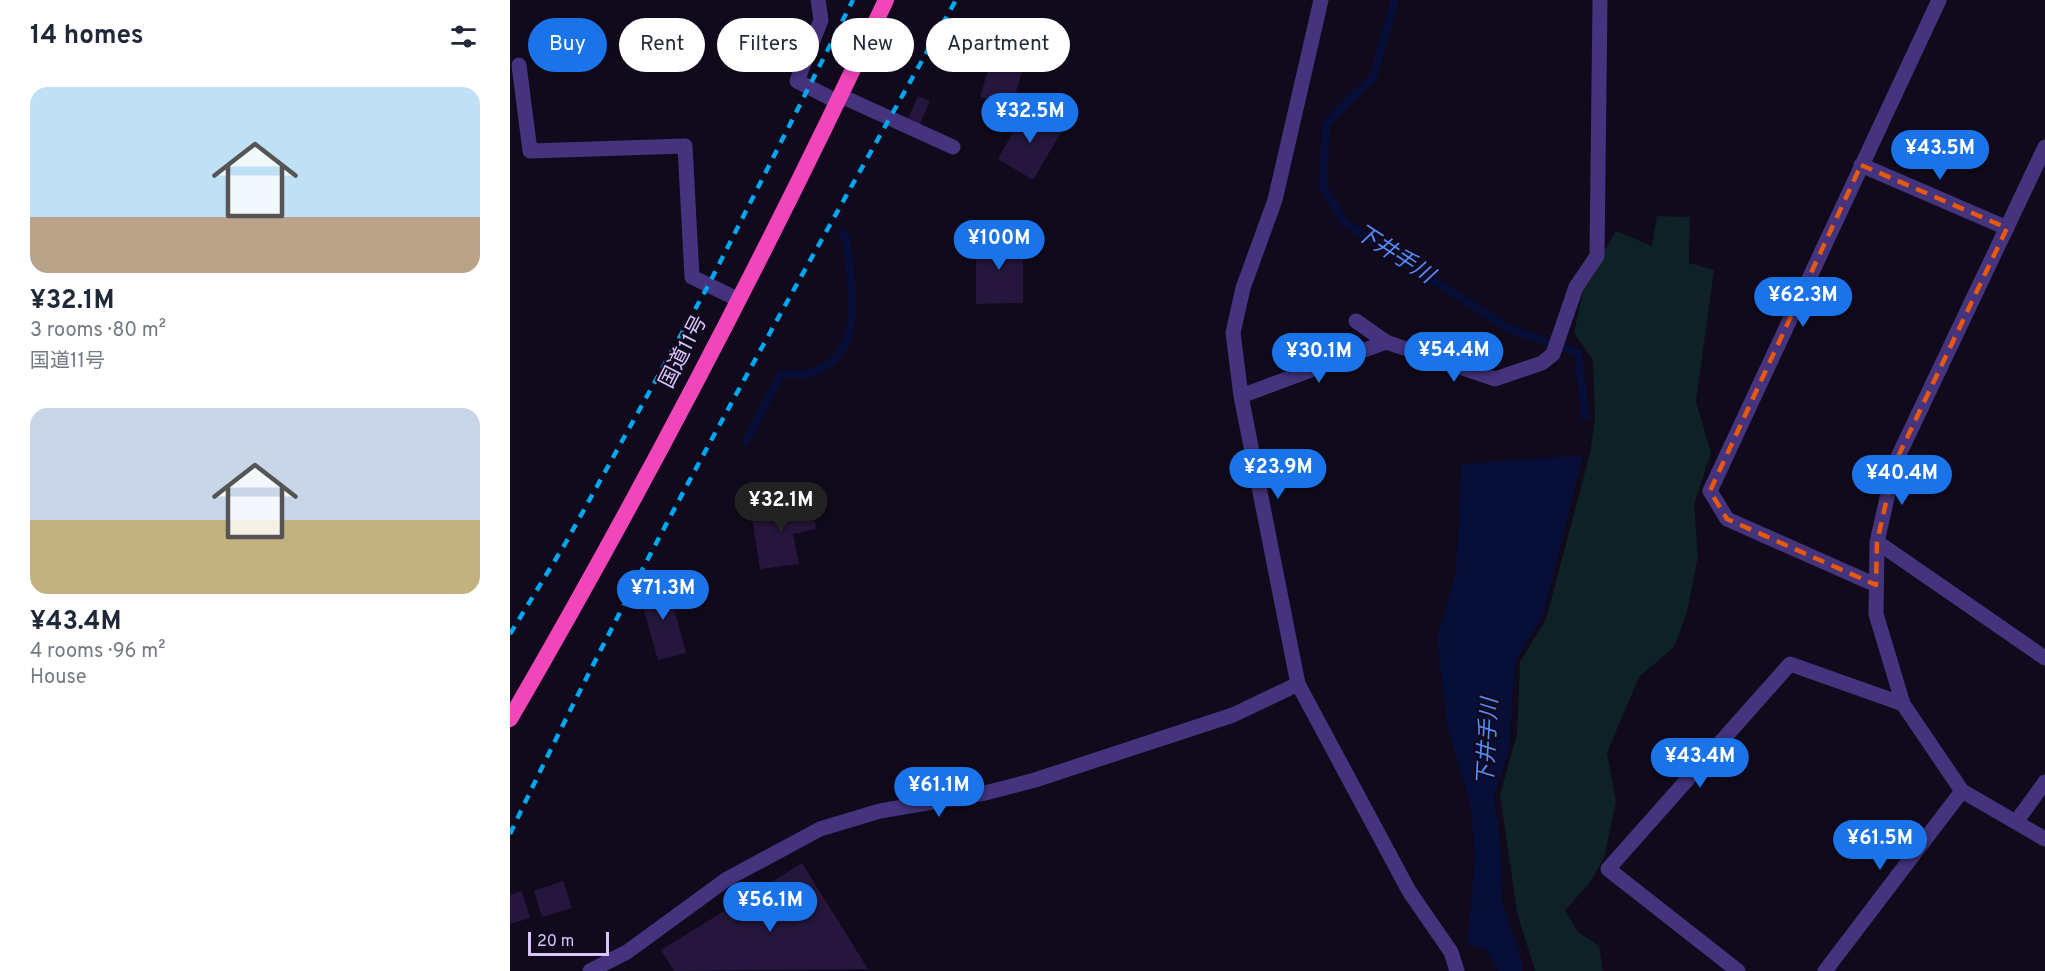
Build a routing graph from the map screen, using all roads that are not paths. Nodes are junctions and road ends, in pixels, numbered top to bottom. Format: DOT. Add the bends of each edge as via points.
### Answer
graph roads {
  1 [pos="818,0"];
  2 [pos="886,0"];
  3 [pos="1321,0"];
  4 [pos="1600,0"];
  5 [pos="1939,0"];
  6 [pos="519,65"];
  7 [pos="839,99"];
  8 [pos="953,147"];
  9 [pos="2045,147"];
  10 [pos="1860,165"];
  11 [pos="2007,228"];
  12 [pos="737,300"];
  13 [pos="1356,321"];
  14 [pos="1386,342"];
  15 [pos="1240,396"];
  16 [pos="1877,542"];
  17 [pos="1876,585"];
  18 [pos="2045,658"];
  19 [pos="1298,684"];
  20 [pos="1903,704"];
  21 [pos="510,719"];
  22 [pos="2045,782"];
  23 [pos="1962,790"];
  24 [pos="2016,822"];
  25 [pos="2045,839"];
  26 [pos="590,971"];
  27 [pos="1457,971"];
  28 [pos="1738,971"];
  29 [pos="1825,971"];
  1 -- 7 [label="street" via="821,20 797,81"];
  2 -- 7 [label="highway, 国道11号"];
  3 -- 15 [label="street" via="1275,200 1243,288 1233,333"];
  4 -- 14 [label="street" via="1597,256 1576,287 1553,354 1542,363 1495,379"];
  5 -- 10 [label="street"];
  6 -- 12 [label="street" via="530,151 685,146 692,278"];
  7 -- 8 [label="street"];
  7 -- 12 [label="highway, 国道11号"];
  9 -- 11 [label="street"];
  10 -- 11 [label="street"];
  10 -- 17 [label="street" via="1710,491 1727,519"];
  11 -- 16 [label="street" via="1895,463"];
  12 -- 21 [label="highway, 国道11号" via="598,568"];
  13 -- 14 [label="street"];
  14 -- 15 [label="street"];
  15 -- 19 [label="street"];
  16 -- 17 [label="street"];
  16 -- 18 [label="street"];
  17 -- 20 [label="street" via="1876,614"];
  19 -- 26 [label="street" via="1233,715 1035,780 985,793 879,811 819,829 727,879 627,952"];
  19 -- 27 [label="street" via="1408,891 1451,952"];
  20 -- 23 [label="street"];
  20 -- 28 [label="street" via="1790,664 1608,869"];
  22 -- 24 [label="street"];
  23 -- 24 [label="street"];
  23 -- 29 [label="street"];
  24 -- 25 [label="street"];
}
